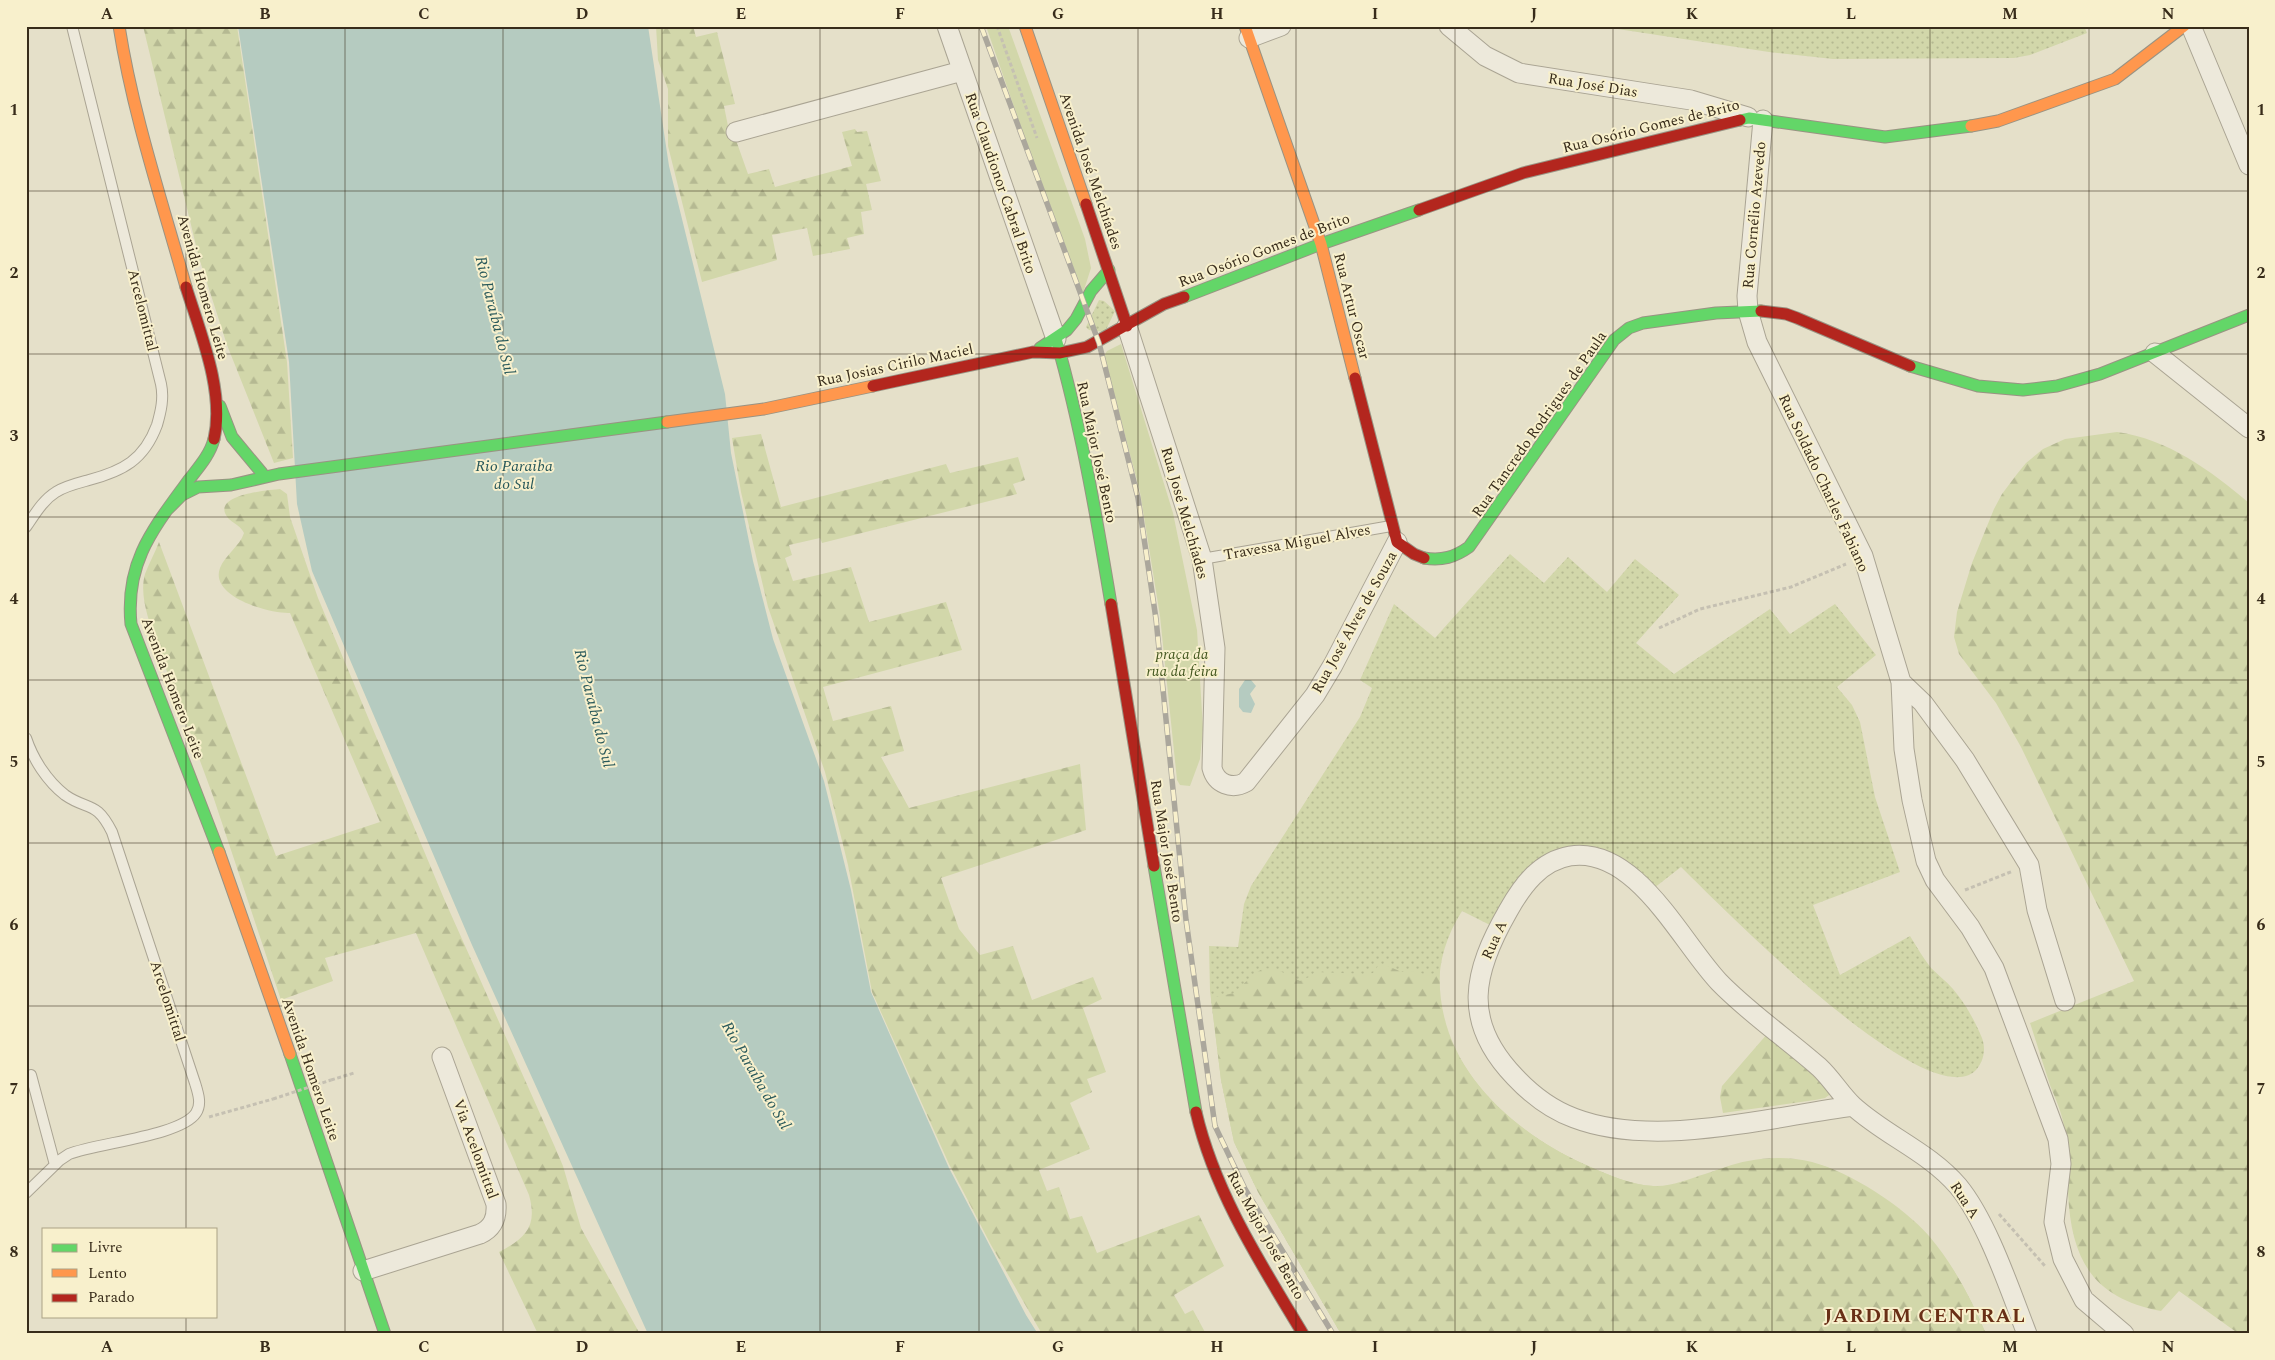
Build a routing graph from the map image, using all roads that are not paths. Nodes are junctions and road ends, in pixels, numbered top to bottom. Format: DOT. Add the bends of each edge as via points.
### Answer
graph roads {
  1 [pos="72,26"];
  2 [pos="120,26"];
  3 [pos="947,26"];
  4 [pos="1025,26"];
  5 [pos="1281,26"];
  6 [pos="1449,26"];
  7 [pos="2184,26"];
  8 [pos="2191,26"];
  9 [pos="1247,32"];
  10 [pos="962,71"];
  11 [pos="1756,119"];
  12 [pos="736,132"];
  13 [pos="2249,165"];
  14 [pos="1321,244"];
  15 [pos="1109,270"];
  16 [pos="1748,311"];
  17 [pos="2249,315"];
  18 [pos="1127,326"];
  19 [pos="1058,346"];
  20 [pos="2155,353"];
  21 [pos="214,378"];
  22 [pos="2249,428"];
  23 [pos="208,452"];
  24 [pos="221,453"];
  25 [pos="240,464"];
  26 [pos="197,470"];
  27 [pos="262,473"];
  28 [pos="278,474"];
  29 [pos="231,485"];
  30 [pos="167,510"];
  31 [pos="26,527"];
  32 [pos="1395,534"];
  33 [pos="1202,559"];
  34 [pos="1901,682"];
  35 [pos="26,738"];
  36 [pos="1254,772"];
  37 [pos="2065,1001"];
  38 [pos="442,1057"];
  39 [pos="30,1075"];
  40 [pos="1853,1106"];
  41 [pos="54,1165"];
  42 [pos="26,1193"];
  43 [pos="363,1271"];
  44 [pos="385,1334"];
  45 [pos="1303,1334"];
  46 [pos="2027,1334"];
  47 [pos="2124,1334"];
  1 -- 31 [label="lane, Arcelomittal" via="163,400 154,432 136,460 122,469 56,492 38,508"];
  2 -- 21 [label="street, Avenida Homero Leite" via="146,148"];
  3 -- 10 [label="street, Rua Claudionor Cabral Brito"];
  4 -- 15 [label="street, Avenida José Melchíades"];
  5 -- 9 [label="street"];
  6 -- 11 [label="street, Rua José Dias" via="1485,56 1519,73 1691,100"];
  7 -- 11 [label="street, Rua Osório Gomes de Brito" via="2115,79 1998,121 1885,137"];
  8 -- 13 [label="street"];
  9 -- 14 [label="street, Rua Artur Oscar"];
  10 -- 12 [label="street"];
  10 -- 19 [label="street, Rua Claudionor Cabral Brito"];
  11 -- 14 [label="street, Rua Osório Gomes de Brito" via="1523,173"];
  11 -- 16 [label="street, Rua Cornélio Azevedo"];
  14 -- 18 [label="street, Rua Osório Gomes de Brito" via="1164,304"];
  14 -- 32 [label="street, Rua Artur Oscar"];
  15 -- 18 [label="street, Avenida José Melchíades"];
  15 -- 19 [label="street, Rua Josias Cirilo Maciel" via="1091,291"];
  16 -- 20 [label="street, Rua Tancredo Rodrigues de Paula" via="1786,314 1870,351 1924,370 1966,383 1997,388 2046,388 2089,378"];
  16 -- 32 [label="street, Rua Tancredo Rodrigues de Paula" via="1643,323 1629,328 1614,340 1469,547 1454,557 1419,558"];
  16 -- 34 [label="street, Rua Soldado Charles Fabiano" via="1757,342 1863,556"];
  17 -- 20 [label="street, Rua Tancredo Rodrigues de Paula"];
  18 -- 19 [label="street, Rua Josias Cirilo Maciel" via="1098,343 1076,351"];
  18 -- 33 [label="street, Rua José Melchíades"];
  19 -- 28 [label="street, Rua Josias Cirilo Maciel" via="764,409"];
  19 -- 45 [label="street, Rua Major José Bento" via="1091,486 1196,1114 1204,1144 1228,1201"];
  20 -- 22 [label="street"];
  21 -- 23 [label="street, Avenida Homero Leite" via="215,435"];
  21 -- 27 [label="street" via="221,412 232,437"];
  23 -- 24 [label="street"];
  23 -- 26 [label="street, Avenida Homero Leite"];
  25 -- 27 [label="street" via="250,471"];
  26 -- 29 [label="street" via="212,481"];
  26 -- 30 [label="street, Avenida Homero Leite"];
  27 -- 28 [label="street"];
  28 -- 29 [label="street"];
  29 -- 30 [label="street" via="190,490"];
  30 -- 43 [label="street, Avenida Homero Leite" via="133,569 128,594 131,624 264,976"];
  32 -- 33 [label="lane, Travessa Miguel Alves"];
  32 -- 36 [label="street, Rua José Alves de Souza" via="1333,665 1315,695"];
  33 -- 36 [label="street, Rua José Melchíades" via="1215,648 1212,772 1221,782 1233,786 1246,782"];
  34 -- 37 [label="street, Rua Soldado Charles Fabiano" via="1923,704 1965,760 2029,865 2037,910"];
  34 -- 47 [label="street" via="1904,749 1926,861 1946,898 1970,927 1994,968 2058,1139 2061,1164 2054,1222 2067,1271 2084,1300"];
  35 -- 41 [label="lane, Arcelomittal" via="32,754 52,783 68,797 99,812 112,832 199,1104 195,1114 172,1128 74,1152"];
  38 -- 43 [label="street, Via Acelomittal" via="496,1204 495,1220 480,1234"];
  39 -- 41 [label="lane"];
  40 -- 40 [label="street, Rua A" via="1822,1070 1718,980 1653,899 1614,865 1589,856 1550,862 1526,884 1492,941 1479,980 1480,1025 1510,1072 1529,1090 1564,1114 1602,1127 1669,1130 1712,1127"];
  40 -- 46 [label="street, Rua A" via="1935,1164 1957,1185 1992,1247"];
  41 -- 42 [label="lane, Arcelomittal"];
  43 -- 44 [label="street, Avenida Homero Leite"];
}
